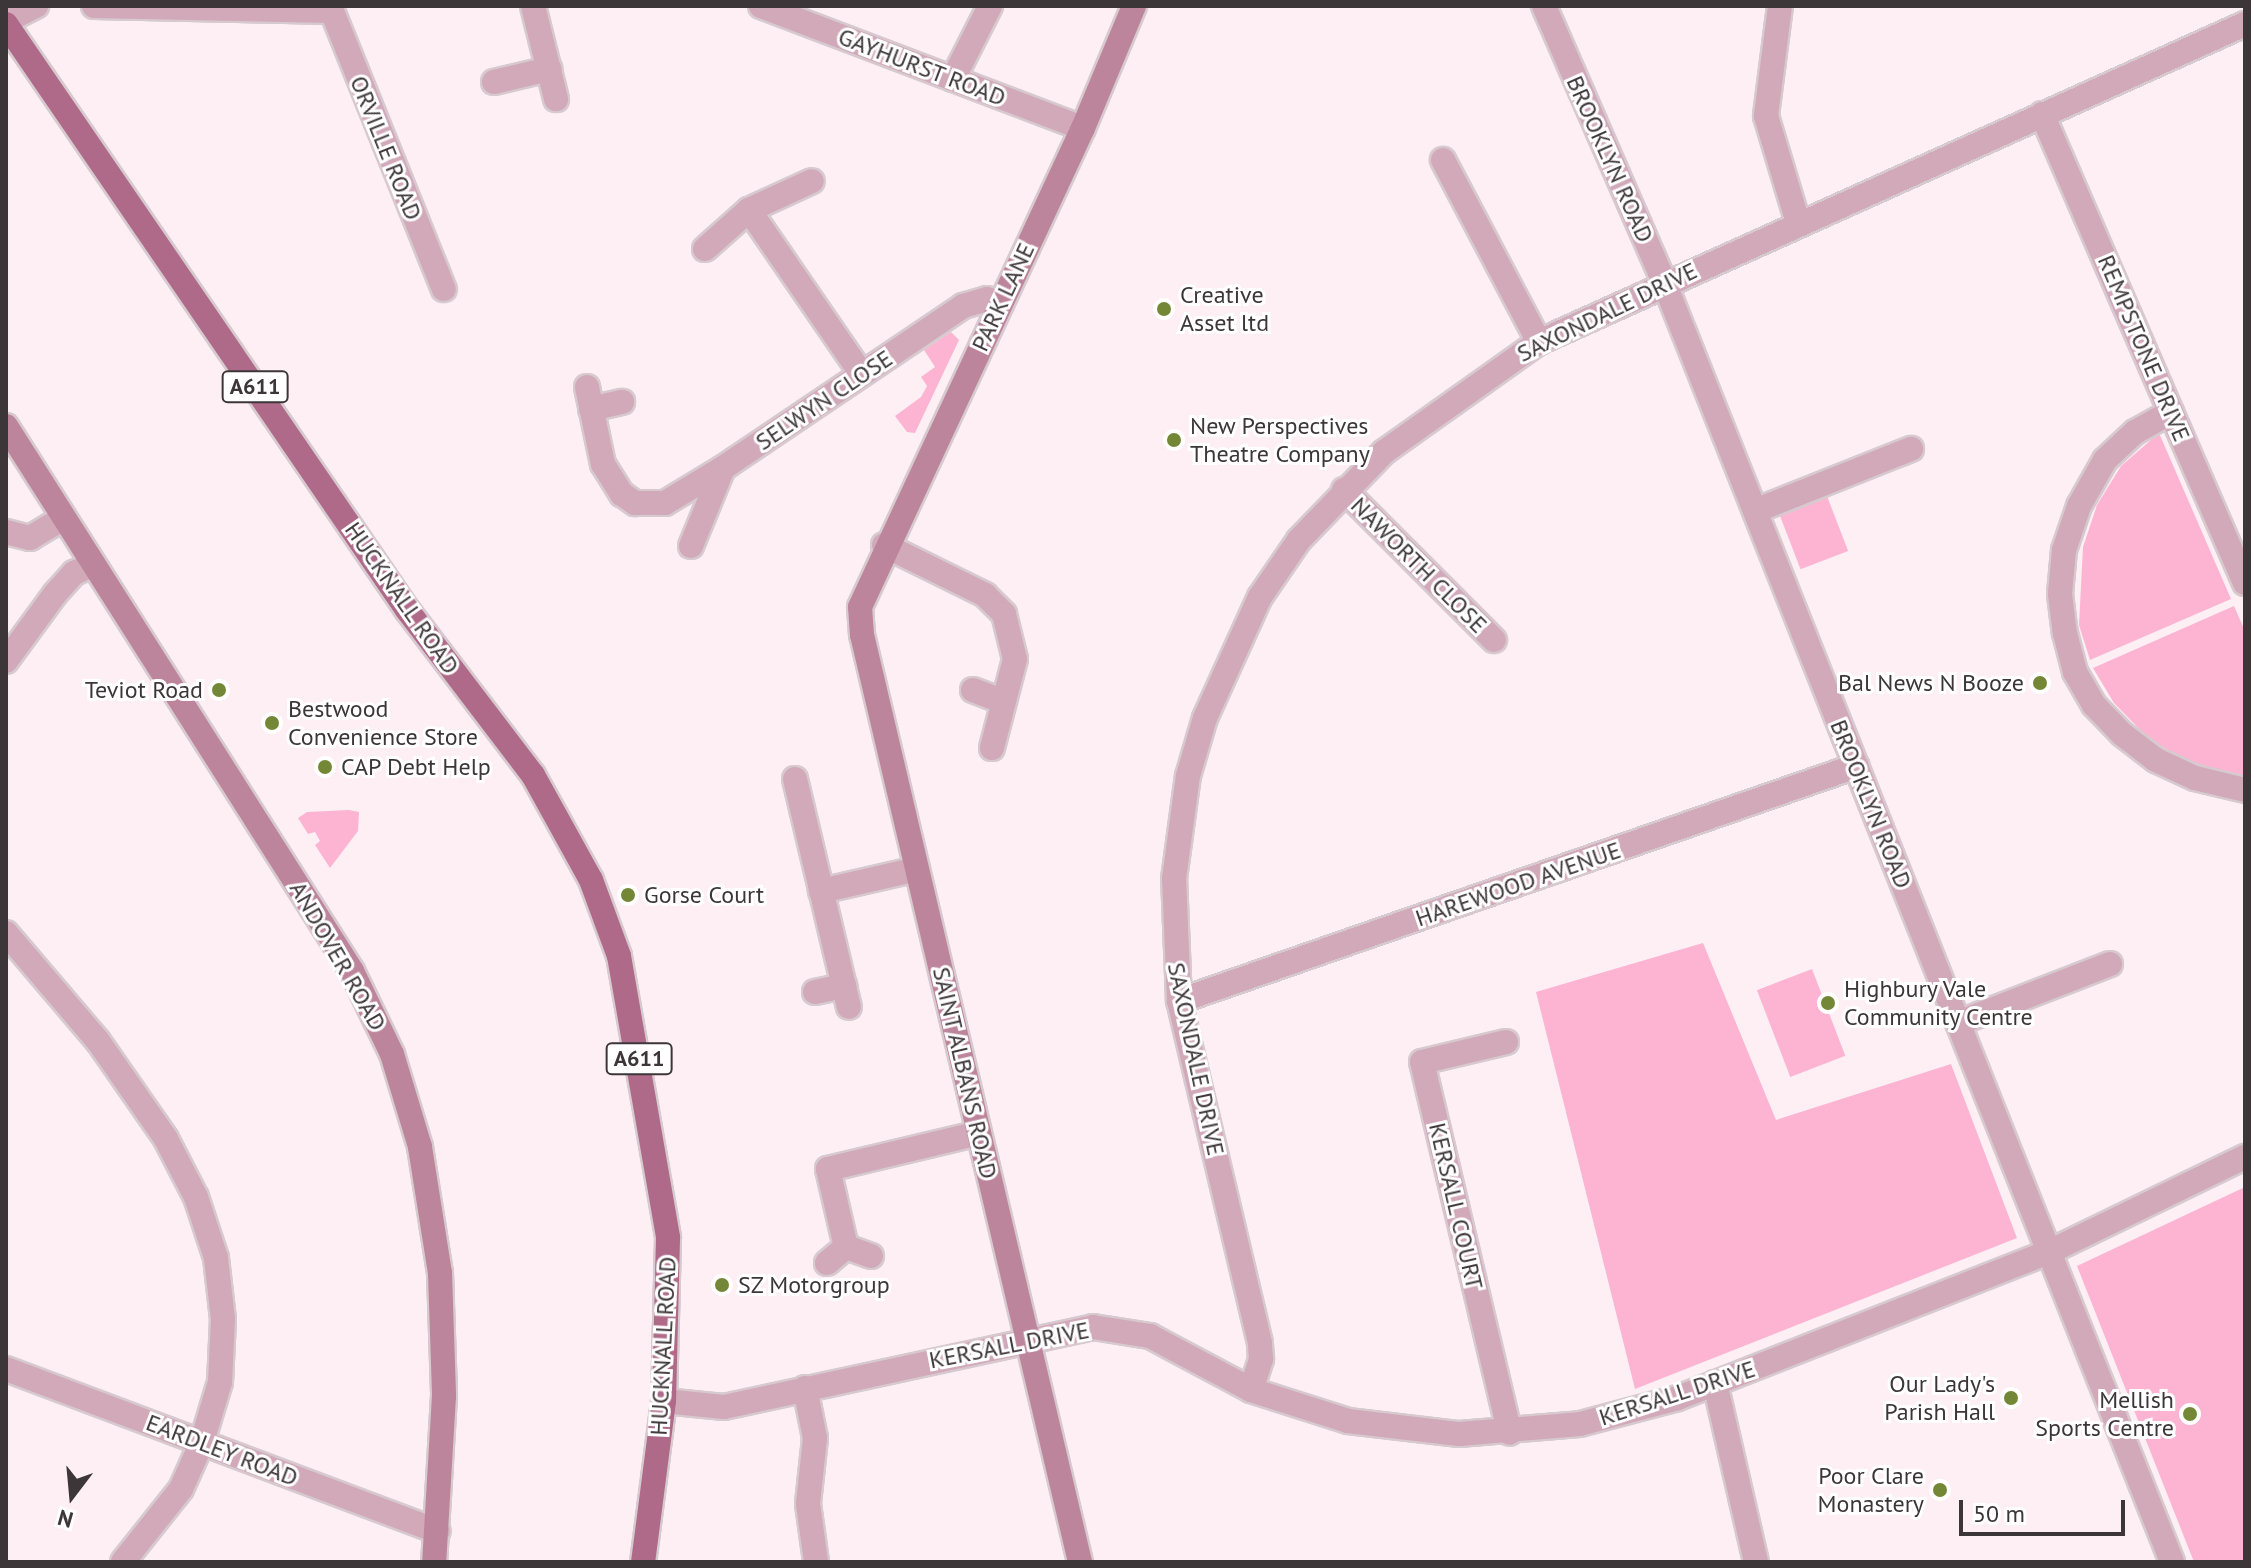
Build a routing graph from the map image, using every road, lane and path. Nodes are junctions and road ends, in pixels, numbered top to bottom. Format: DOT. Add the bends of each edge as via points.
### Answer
graph roads {
  1 [pos="36,6"];
  2 [pos="94,6"];
  3 [pos="533,6"];
  4 [pos="761,6"];
  5 [pos="990,6"];
  6 [pos="1134,6"];
  7 [pos="1544,6"];
  8 [pos="1780,6"];
  9 [pos="330,8"];
  10 [pos="6,22"];
  11 [pos="2245,24"];
  12 [pos="549,69"];
  13 [pos="953,79"];
  14 [pos="494,82"];
  15 [pos="556,99"];
  16 [pos="2042,114"];
  17 [pos="1083,128"];
  18 [pos="1443,160"];
  19 [pos="812,181"];
  20 [pos="749,210"];
  21 [pos="1798,223"];
  22 [pos="705,249"];
  23 [pos="1664,282"];
  24 [pos="444,289"];
  25 [pos="999,305"];
  26 [pos="1539,342"];
  27 [pos="861,373"];
  28 [pos="622,402"];
  29 [pos="2171,412"];
  30 [pos="6,426"];
  31 [pos="1911,449"];
  32 [pos="723,468"];
  33 [pos="1344,490"];
  34 [pos="1755,511"];
  35 [pos="62,519"];
  36 [pos="6,532"];
  37 [pos="884,545"];
  38 [pos="691,546"];
  39 [pos="92,565"];
  40 [pos="2245,583"];
  41 [pos="866,584"];
  42 [pos="1494,640"];
  43 [pos="6,661"];
  44 [pos="973,690"];
  45 [pos="1001,701"];
  46 [pos="992,748"];
  47 [pos="1856,766"];
  48 [pos="795,779"];
  49 [pos="2245,790"];
  50 [pos="917,869"];
  51 [pos="821,891"];
  52 [pos="6,933"];
  53 [pos="2110,964"];
  54 [pos="815,992"];
  55 [pos="1179,1001"];
  56 [pos="1958,1023"];
  57 [pos="1506,1042"];
  58 [pos="979,1133"];
  59 [pos="2245,1157"];
  60 [pos="846,1247"];
  61 [pos="2049,1252"];
  62 [pos="871,1256"];
  63 [pos="827,1263"];
  64 [pos="1027,1339"];
  65 [pos="6,1369"];
  66 [pos="1715,1383"];
  67 [pos="805,1388"];
  68 [pos="1251,1390"];
  69 [pos="664,1401"];
  70 [pos="1510,1433"];
  71 [pos="202,1442"];
  72 [pos="438,1531"];
  73 [pos="123,1562"];
  74 [pos="434,1562"];
  75 [pos="643,1562"];
  76 [pos="816,1562"];
  77 [pos="1080,1562"];
  78 [pos="1756,1562"];
  79 [pos="2172,1562"];
  1 -- 10 [label="street"];
  2 -- 9 [label="street"];
  3 -- 12 [label="street"];
  4 -- 13 [label="street, GAYHURST ROAD"];
  5 -- 13 [label="street"];
  6 -- 17 [label="street, PARK LANE"];
  7 -- 23 [label="street, BROOKLYN ROAD"];
  8 -- 21 [label="street" via="1766,116"];
  9 -- 24 [label="street, ORVILLE ROAD"];
  10 -- 69 [label="main road, HUCKNALL ROAD / A611" via="408,611 533,775 591,880 619,956 668,1238"];
  11 -- 16 [label="street, SAXONDALE DRIVE"];
  12 -- 14 [label="street"];
  12 -- 15 [label="street"];
  13 -- 17 [label="street, GAYHURST ROAD"];
  16 -- 21 [label="street, SAXONDALE DRIVE"];
  16 -- 29 [label="street, REMPSTONE DRIVE"];
  17 -- 25 [label="street, PARK LANE"];
  18 -- 26 [label="street"];
  19 -- 20 [label="street"];
  20 -- 22 [label="street"];
  20 -- 27 [label="street"];
  21 -- 23 [label="street, SAXONDALE DRIVE"];
  23 -- 26 [label="street, SAXONDALE DRIVE"];
  23 -- 34 [label="street, BROOKLYN ROAD"];
  25 -- 27 [label="street, SELWYN CLOSE" via="987,299 963,306"];
  25 -- 37 [label="street, PARK LANE"];
  26 -- 33 [label="street, SAXONDALE DRIVE" via="1434,412"];
  27 -- 32 [label="street, SELWYN CLOSE"];
  28 -- 32 [label="street" via="589,398 603,464 622,494 635,503 665,503"];
  29 -- 40 [label="street, REMPSTONE DRIVE"];
  29 -- 49 [label="street" via="2135,432 2105,460 2079,506 2064,550 2060,594 2065,633 2075,672 2094,705 2122,734 2156,760 2195,778"];
  30 -- 35 [label="street, ANDOVER ROAD"];
  31 -- 34 [label="street"];
  32 -- 38 [label="street"];
  33 -- 42 [label="street, NAWORTH CLOSE"];
  33 -- 55 [label="street, SAXONDALE DRIVE" via="1299,540 1260,597 1205,718 1178,841 1173,923"];
  34 -- 47 [label="street, BROOKLYN ROAD"];
  35 -- 36 [label="street" via="30,538"];
  35 -- 39 [label="street, ANDOVER ROAD"];
  37 -- 41 [label="street, PARK LANE"];
  37 -- 45 [label="street" via="985,595 1004,614 1015,659"];
  39 -- 43 [label="street" via="74,573 55,594"];
  39 -- 72 [label="street, ANDOVER ROAD" via="352,971 392,1054 420,1147 440,1273 444,1396"];
  41 -- 50 [label="street, SAINT ALBANS ROAD" via="859,623"];
  44 -- 45 [label="street"];
  45 -- 46 [label="street"];
  47 -- 55 [label="street, HAREWOOD AVENUE"];
  47 -- 56 [label="street, BROOKLYN ROAD"];
  48 -- 51 [label="street"];
  50 -- 51 [label="street"];
  50 -- 58 [label="street, SAINT ALBANS ROAD"];
  51 -- 54 [label="street" via="846,996"];
  52 -- 71 [label="street" via="98,1041 166,1139 196,1197 216,1258 223,1319 220,1382"];
  53 -- 56 [label="street"];
  55 -- 68 [label="street, SAXONDALE DRIVE" via="1260,1343"];
  56 -- 61 [label="street, BROOKLYN ROAD"];
  57 -- 70 [label="street, KERSALL COURT" via="1422,1062"];
  58 -- 60 [label="street" via="828,1169"];
  58 -- 64 [label="street, SAINT ALBANS ROAD"];
  59 -- 61 [label="street, KERSALL DRIVE"];
  60 -- 62 [label="street"];
  60 -- 63 [label="street"];
  61 -- 66 [label="street, KERSALL DRIVE"];
  61 -- 79 [label="street, BROOKLYN ROAD"];
  64 -- 67 [label="street, KERSALL DRIVE"];
  64 -- 68 [label="street, KERSALL DRIVE" via="1093,1327 1135,1333"];
  64 -- 77 [label="street, SAINT ALBANS ROAD"];
  65 -- 71 [label="street, EARDLEY ROAD"];
  66 -- 70 [label="street, KERSALL DRIVE" via="1631,1412"];
  66 -- 78 [label="street"];
  67 -- 69 [label="street, KERSALL DRIVE" via="724,1407"];
  67 -- 76 [label="street" via="815,1438 808,1504"];
  68 -- 70 [label="street, KERSALL DRIVE" via="1297,1408 1385,1427"];
  69 -- 75 [label="main road, HUCKNALL ROAD / A611"];
  71 -- 72 [label="street, EARDLEY ROAD"];
  71 -- 73 [label="street" via="156,1527"];
  72 -- 74 [label="street, ANDOVER ROAD"];
}
